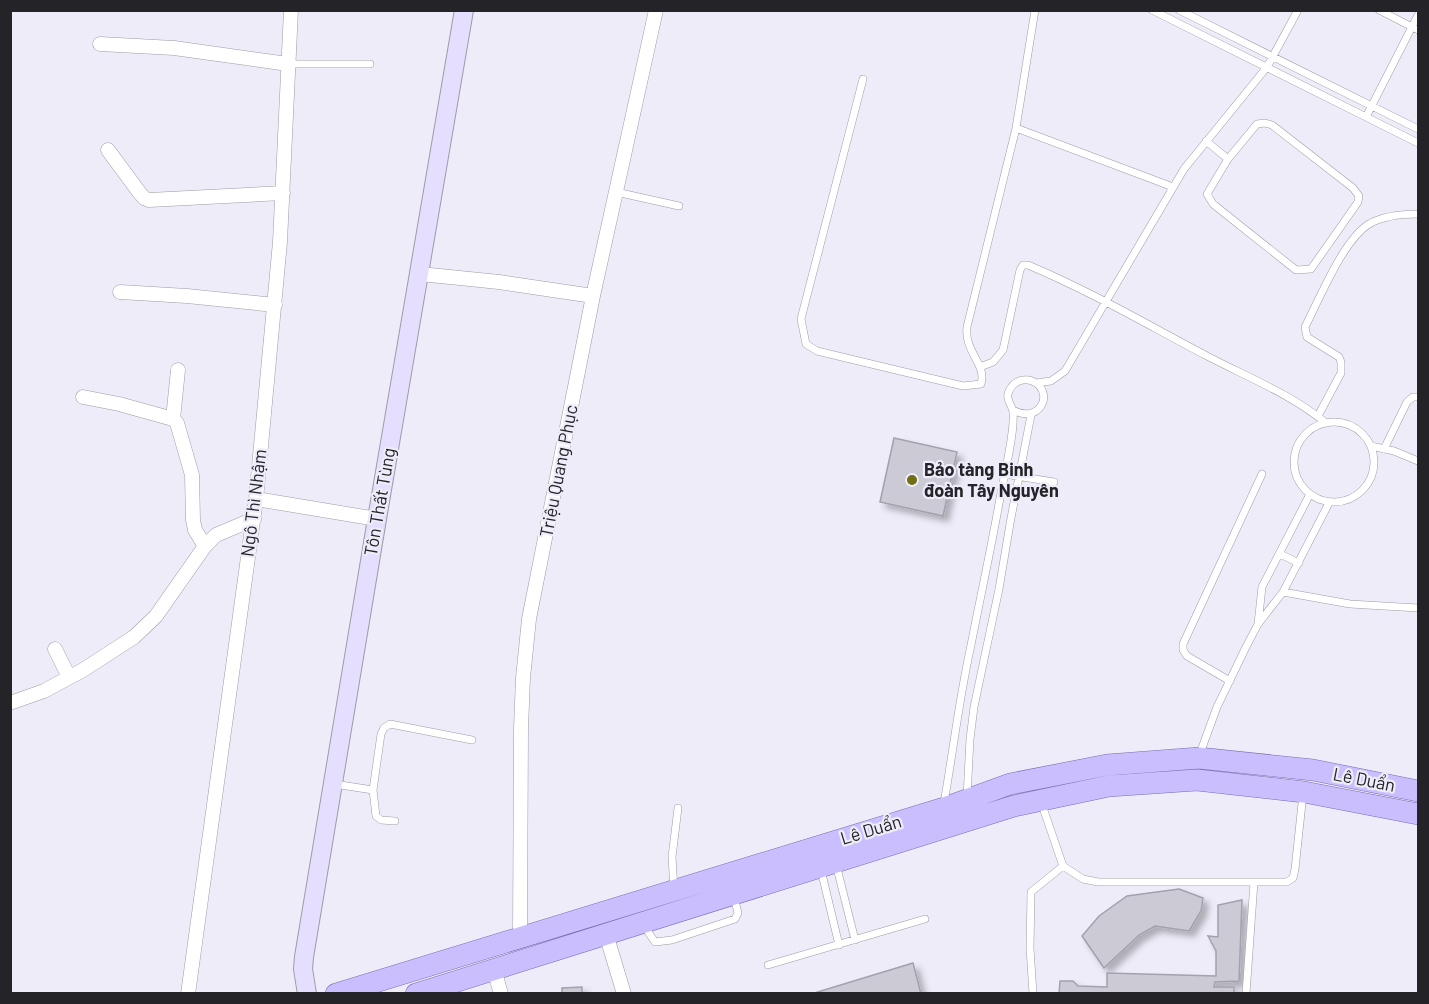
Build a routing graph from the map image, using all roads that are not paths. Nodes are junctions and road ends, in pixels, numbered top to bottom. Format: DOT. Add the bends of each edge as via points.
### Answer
graph roads {
  1 [pos="291,10"];
  2 [pos="464,10"];
  3 [pos="656,10"];
  4 [pos="1035,10"];
  5 [pos="1152,10"];
  6 [pos="1179,10"];
  7 [pos="1298,10"];
  8 [pos="1379,10"];
  9 [pos="1419,15"];
  10 [pos="1199,21"];
  11 [pos="1415,29"];
  12 [pos="1193,31"];
  13 [pos="100,44"];
  14 [pos="1273,58"];
  15 [pos="288,64"];
  16 [pos="370,64"];
  17 [pos="1267,67"];
  18 [pos="863,79"];
  19 [pos="1321,81"];
  20 [pos="1316,92"];
  21 [pos="1372,105"];
  22 [pos="1366,117"];
  23 [pos="1395,117"];
  24 [pos="1016,128"];
  25 [pos="1390,129"];
  26 [pos="1419,129"];
  27 [pos="1206,141"];
  28 [pos="1419,143"];
  29 [pos="108,150"];
  30 [pos="1228,159"];
  31 [pos="1173,187"];
  32 [pos="616,192"];
  33 [pos="283,194"];
  34 [pos="679,206"];
  35 [pos="1419,214"];
  36 [pos="420,274"];
  37 [pos="120,292"];
  38 [pos="593,296"];
  39 [pos="1105,301"];
  40 [pos="275,305"];
  41 [pos="980,367"];
  42 [pos="178,370"];
  43 [pos="1036,383"];
  44 [pos="83,397"];
  45 [pos="1419,397"];
  46 [pos="1013,410"];
  47 [pos="1031,415"];
  48 [pos="1318,416"];
  49 [pos="173,419"];
  50 [pos="1326,423"];
  51 [pos="1371,446"];
  52 [pos="1384,449"];
  53 [pos="1419,461"];
  54 [pos="1004,474"];
  55 [pos="1262,474"];
  56 [pos="1019,477"];
  57 [pos="1054,482"];
  58 [pos="1310,494"];
  59 [pos="256,499"];
  60 [pos="1329,503"];
  61 [pos="254,519"];
  62 [pos="377,519"];
  63 [pos="205,546"];
  64 [pos="1280,554"];
  65 [pos="1299,563"];
  66 [pos="988,566"];
  67 [pos="1003,567"];
  68 [pos="1283,592"];
  69 [pos="1419,608"];
  70 [pos="1258,624"];
  71 [pos="55,649"];
  72 [pos="970,650"];
  73 [pos="985,655"];
  74 [pos="69,677"];
  75 [pos="1230,681"];
  76 [pos="10,703"];
  77 [pos="960,706"];
  78 [pos="974,707"];
  79 [pos="472,740"];
  80 [pos="1199,758"];
  81 [pos="1197,780"];
  82 [pos="334,784"];
  83 [pos="373,790"];
  84 [pos="1419,790"];
  85 [pos="1304,792"];
  86 [pos="1040,799"];
  87 [pos="966,800"];
  88 [pos="678,808"];
  89 [pos="944,808"];
  90 [pos="1419,814"];
  91 [pos="395,821"];
  92 [pos="828,865"];
  93 [pos="1063,866"];
  94 [pos="1254,882"];
  95 [pos="674,889"];
  96 [pos="734,895"];
  97 [pos="681,911"];
  98 [pos="925,919"];
  99 [pos="642,923"];
  100 [pos="606,934"];
  101 [pos="520,939"];
  102 [pos="855,940"];
  103 [pos="839,945"];
  104 [pos="768,965"];
  105 [pos="494,969"];
  106 [pos="188,993"];
  107 [pos="307,993"];
  108 [pos="336,993"];
  109 [pos="416,993"];
  110 [pos="501,993"];
  111 [pos="624,993"];
  112 [pos="1033,993"];
  113 [pos="1246,993"];
  1 -- 15 [label="street, Ngô Thì Nhậm"];
  2 -- 36 [label="street, Tôn Thất Tùng"];
  3 -- 32 [label="street, Triệu Quang Phục"];
  4 -- 24 [label="lane"];
  5 -- 12 [label="lane"];
  6 -- 10 [label="lane"];
  7 -- 14 [label="lane"];
  8 -- 11 [label="lane"];
  9 -- 11 [label="lane"];
  10 -- 12 [label="lane"];
  10 -- 14 [label="lane"];
  11 -- 21 [label="lane"];
  12 -- 17 [label="lane"];
  13 -- 15 [label="street" via="174,48"];
  14 -- 17 [label="lane"];
  14 -- 19 [label="lane"];
  15 -- 16 [label="lane"];
  15 -- 33 [label="street, Ngô Thì Nhậm"];
  17 -- 20 [label="lane"];
  17 -- 27 [label="lane"];
  18 -- 41 [label="lane" via="801,320 806,344 817,351 963,386 981,384"];
  19 -- 20 [label="lane"];
  19 -- 21 [label="lane"];
  20 -- 22 [label="lane"];
  21 -- 22 [label="lane"];
  21 -- 23 [label="lane"];
  22 -- 25 [label="lane"];
  23 -- 25 [label="lane"];
  23 -- 26 [label="lane"];
  24 -- 31 [label="lane"];
  24 -- 41 [label="lane" via="967,327 967,344"];
  25 -- 28 [label="lane"];
  27 -- 30 [label="lane"];
  27 -- 31 [label="lane"];
  29 -- 33 [label="street" via="149,200"];
  30 -- 30 [label="lane" via="1207,194 1213,204 1296,270 1311,269 1358,202 1357,193 1266,123 1257,124"];
  31 -- 39 [label="lane"];
  32 -- 34 [label="lane"];
  32 -- 38 [label="street, Triệu Quang Phục"];
  33 -- 40 [label="street, Ngô Thì Nhậm"];
  35 -- 48 [label="lane" via="1379,220 1362,230 1346,249 1305,327 1307,337 1339,357 1342,368"];
  36 -- 38 [label="street"];
  36 -- 62 [label="street, Tôn Thất Tùng"];
  37 -- 40 [label="street"];
  38 -- 101 [label="street, Triệu Quang Phục" via="529,619 521,728"];
  39 -- 41 [label="lane" via="1023,265 1003,350 993,362"];
  39 -- 43 [label="lane" via="1065,371 1051,381"];
  39 -- 48 [label="lane"];
  40 -- 59 [label="street, Ngô Thì Nhậm"];
  42 -- 49 [label="street"];
  43 -- 46 [label="lane" via="1015,383 1008,396"];
  43 -- 47 [label="lane" via="1043,400 1040,409"];
  44 -- 49 [label="street"];
  45 -- 52 [label="lane" via="1407,402"];
  46 -- 47 [label="lane"];
  46 -- 54 [label="lane"];
  47 -- 56 [label="lane"];
  48 -- 50 [label="lane"];
  49 -- 63 [label="street" via="190,463 195,530"];
  50 -- 51 [label="lane" via="1347,424 1360,431"];
  50 -- 58 [label="lane" via="1305,434 1296,446 1295,476"];
  51 -- 52 [label="lane"];
  51 -- 60 [label="lane" via="1374,471 1368,485 1358,496"];
  52 -- 53 [label="lane"];
  54 -- 56 [label="lane"];
  54 -- 66 [label="lane"];
  55 -- 75 [label="lane" via="1183,644 1187,656"];
  56 -- 57 [label="lane"];
  56 -- 67 [label="lane"];
  58 -- 60 [label="lane"];
  58 -- 64 [label="lane"];
  59 -- 61 [label="street, Ngô Thì Nhậm"];
  59 -- 62 [label="street"];
  60 -- 65 [label="lane"];
  61 -- 63 [label="street" via="216,535"];
  61 -- 106 [label="street, Ngô Thì Nhậm"];
  62 -- 82 [label="street, Tôn Thất Tùng"];
  63 -- 74 [label="street" via="145,627"];
  64 -- 65 [label="lane"];
  64 -- 70 [label="lane" via="1262,587"];
  65 -- 68 [label="lane"];
  66 -- 67 [label="lane"];
  66 -- 72 [label="lane"];
  67 -- 73 [label="lane"];
  68 -- 69 [label="lane" via="1350,604"];
  68 -- 70 [label="lane"];
  70 -- 75 [label="lane"];
  71 -- 74 [label="street"];
  72 -- 73 [label="lane"];
  72 -- 77 [label="lane"];
  73 -- 78 [label="lane"];
  74 -- 76 [label="street"];
  75 -- 80 [label="lane"];
  77 -- 78 [label="lane"];
  77 -- 89 [label="lane"];
  78 -- 87 [label="lane"];
  79 -- 83 [label="lane" via="390,724 381,734"];
  80 -- 81 [label="main road"];
  80 -- 84 [label="main road, Lê Duẩn" via="1313,770"];
  80 -- 87 [label="main road, Lê Duẩn" via="1107,765 1010,784"];
  81 -- 85 [label="main road, Lê Duẩn"];
  81 -- 86 [label="main road, Lê Duẩn" via="1109,786"];
  82 -- 83 [label="lane"];
  82 -- 107 [label="street, Tôn Thất Tùng" via="304,957"];
  83 -- 91 [label="lane" via="375,816"];
  85 -- 90 [label="main road, Lê Duẩn"];
  85 -- 94 [label="lane" via="1293,878 1287,882"];
  86 -- 92 [label="main road, Lê Duẩn"];
  86 -- 93 [label="lane"];
  87 -- 89 [label="main road, Lê Duẩn"];
  88 -- 95 [label="lane" via="672,857"];
  89 -- 95 [label="main road, Lê Duẩn"];
  92 -- 96 [label="main road, Lê Duẩn"];
  92 -- 102 [label="lane"];
  92 -- 103 [label="lane"];
  93 -- 94 [label="lane" via="1083,879 1098,882"];
  93 -- 112 [label="lane" via="1030,892"];
  94 -- 113 [label="lane"];
  95 -- 97 [label="lane"];
  95 -- 101 [label="main road, Lê Duẩn"];
  96 -- 97 [label="main road, Lê Duẩn"];
  96 -- 99 [label="lane" via="738,913 735,920 672,940 655,942"];
  97 -- 99 [label="main road, Lê Duẩn"];
  98 -- 102 [label="lane"];
  99 -- 100 [label="main road, Lê Duẩn"];
  100 -- 105 [label="main road, Lê Duẩn"];
  100 -- 111 [label="street"];
  101 -- 108 [label="main road, Lê Duẩn"];
  102 -- 103 [label="lane"];
  103 -- 104 [label="lane"];
  105 -- 109 [label="main road, Lê Duẩn"];
  105 -- 110 [label="street"];
}
